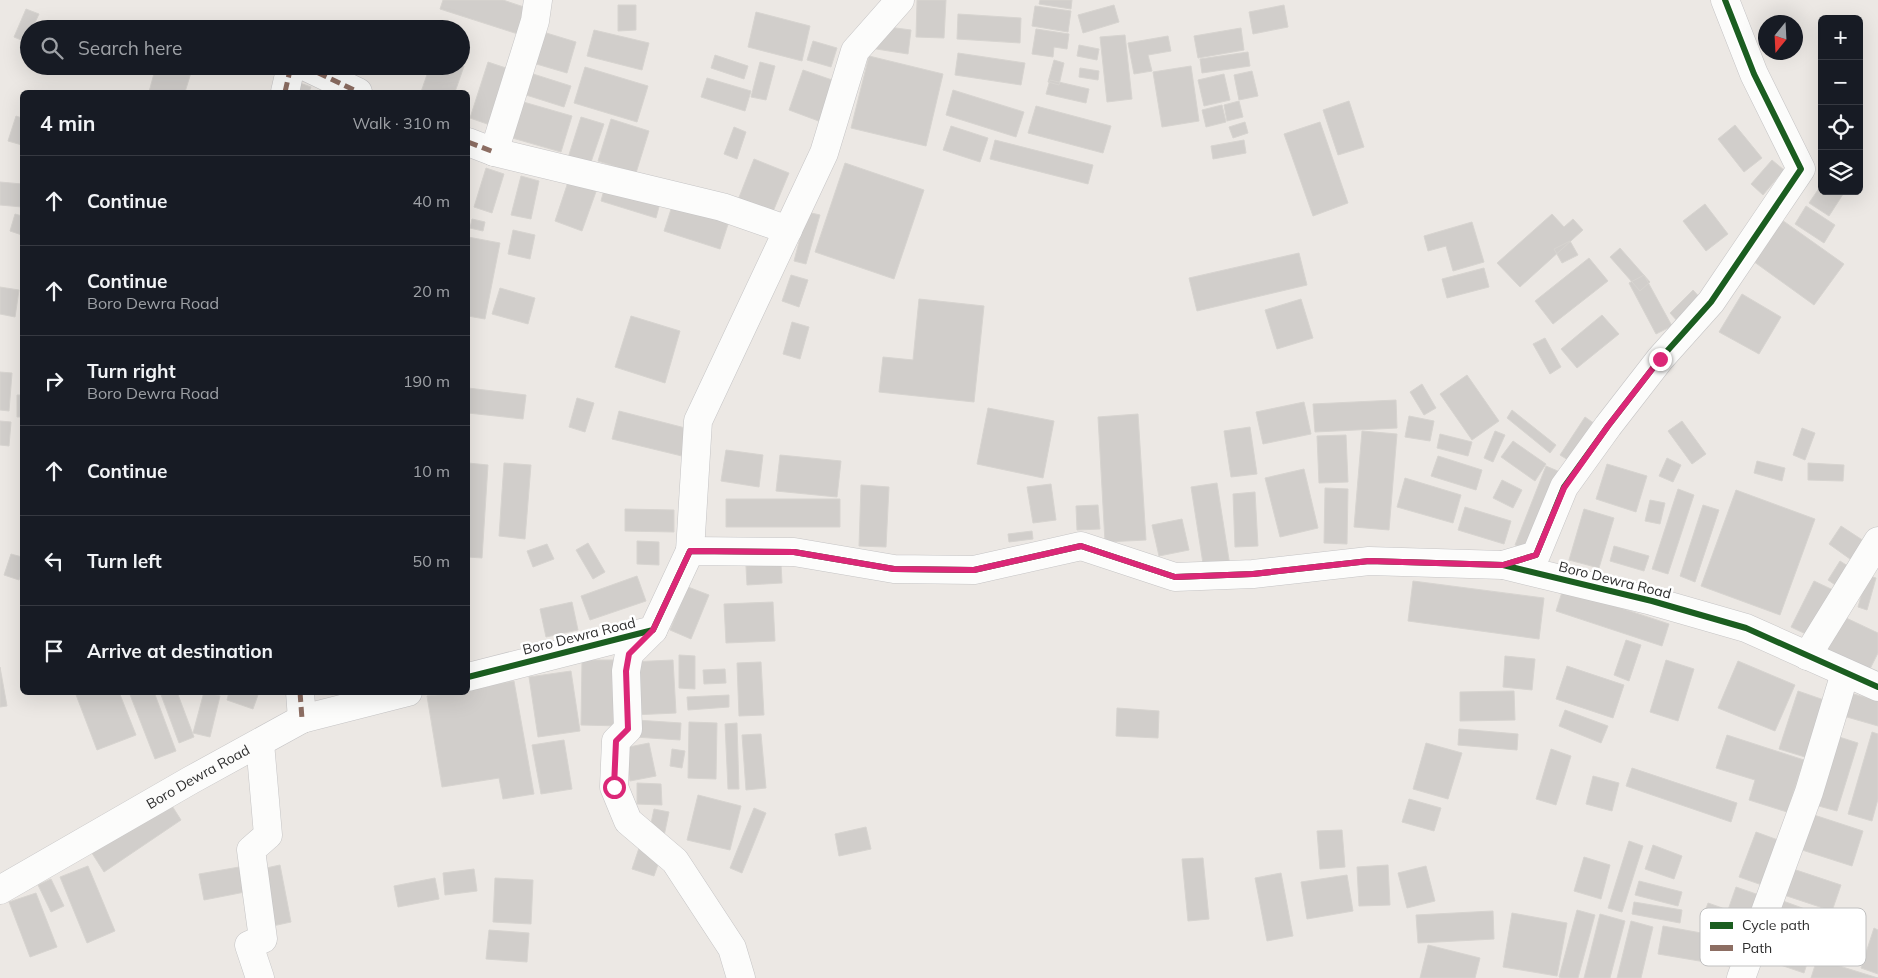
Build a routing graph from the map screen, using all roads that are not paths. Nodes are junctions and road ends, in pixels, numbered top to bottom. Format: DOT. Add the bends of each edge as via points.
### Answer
graph roads {
  1 [pos="538,0"];
  2 [pos="900,0"];
  3 [pos="1725,0"];
  4 [pos="289,75"];
  5 [pos="323,75"];
  6 [pos="285,90"];
  7 [pos="354,90"];
  8 [pos="470,143"];
  9 [pos="494,152"];
  10 [pos="788,230"];
  11 [pos="1878,541"];
  12 [pos="690,551"];
  13 [pos="1503,565"];
  14 [pos="653,630"];
  15 [pos="1807,656"];
  16 [pos="1845,673"];
  17 [pos="470,676"];
  18 [pos="1878,687"];
  19 [pos="300,695"];
  20 [pos="396,695"];
  21 [pos="302,719"];
  22 [pos="260,742"];
  23 [pos="0,890"];
  24 [pos="1766,908"];
  25 [pos="1744,966"];
  26 [pos="260,978"];
  27 [pos="741,978"];
  28 [pos="1740,978"];
  1 -- 9 [label="street" via="535,21"];
  2 -- 10 [label="street" via="855,51 824,153"];
  3 -- 13 [label="street" via="1754,74 1801,169 1711,302 1660,359 1564,488 1536,555"];
  4 -- 6 [label="street"];
  5 -- 7 [label="street"];
  8 -- 9 [label="street"];
  9 -- 10 [label="street" via="722,207"];
  10 -- 12 [label="street" via="698,421"];
  11 -- 15 [label="street"];
  12 -- 13 [label="street, Boro Dewra Road" via="794,552 894,569 974,570 1081,546 1175,577 1253,574 1369,561"];
  12 -- 14 [label="street, Boro Dewra Road"];
  13 -- 15 [label="street, Boro Dewra Road" via="1652,601 1746,628"];
  14 -- 17 [label="street, Boro Dewra Road"];
  14 -- 27 [label="street" via="629,654 626,671 628,729 616,741 614,787 628,821 675,861 732,948"];
  15 -- 16 [label="street, Boro Dewra Road"];
  16 -- 18 [label="street, Boro Dewra Road"];
  16 -- 24 [label="street" via="1809,792"];
  19 -- 21 [label="street"];
  20 -- 21 [label="street, Boro Dewra Road"];
  21 -- 22 [label="street, Boro Dewra Road"];
  22 -- 23 [label="street, Boro Dewra Road"];
  22 -- 26 [label="street" via="268,835 251,850 263,940 249,945"];
  25 -- 28 [label="street"];
}
